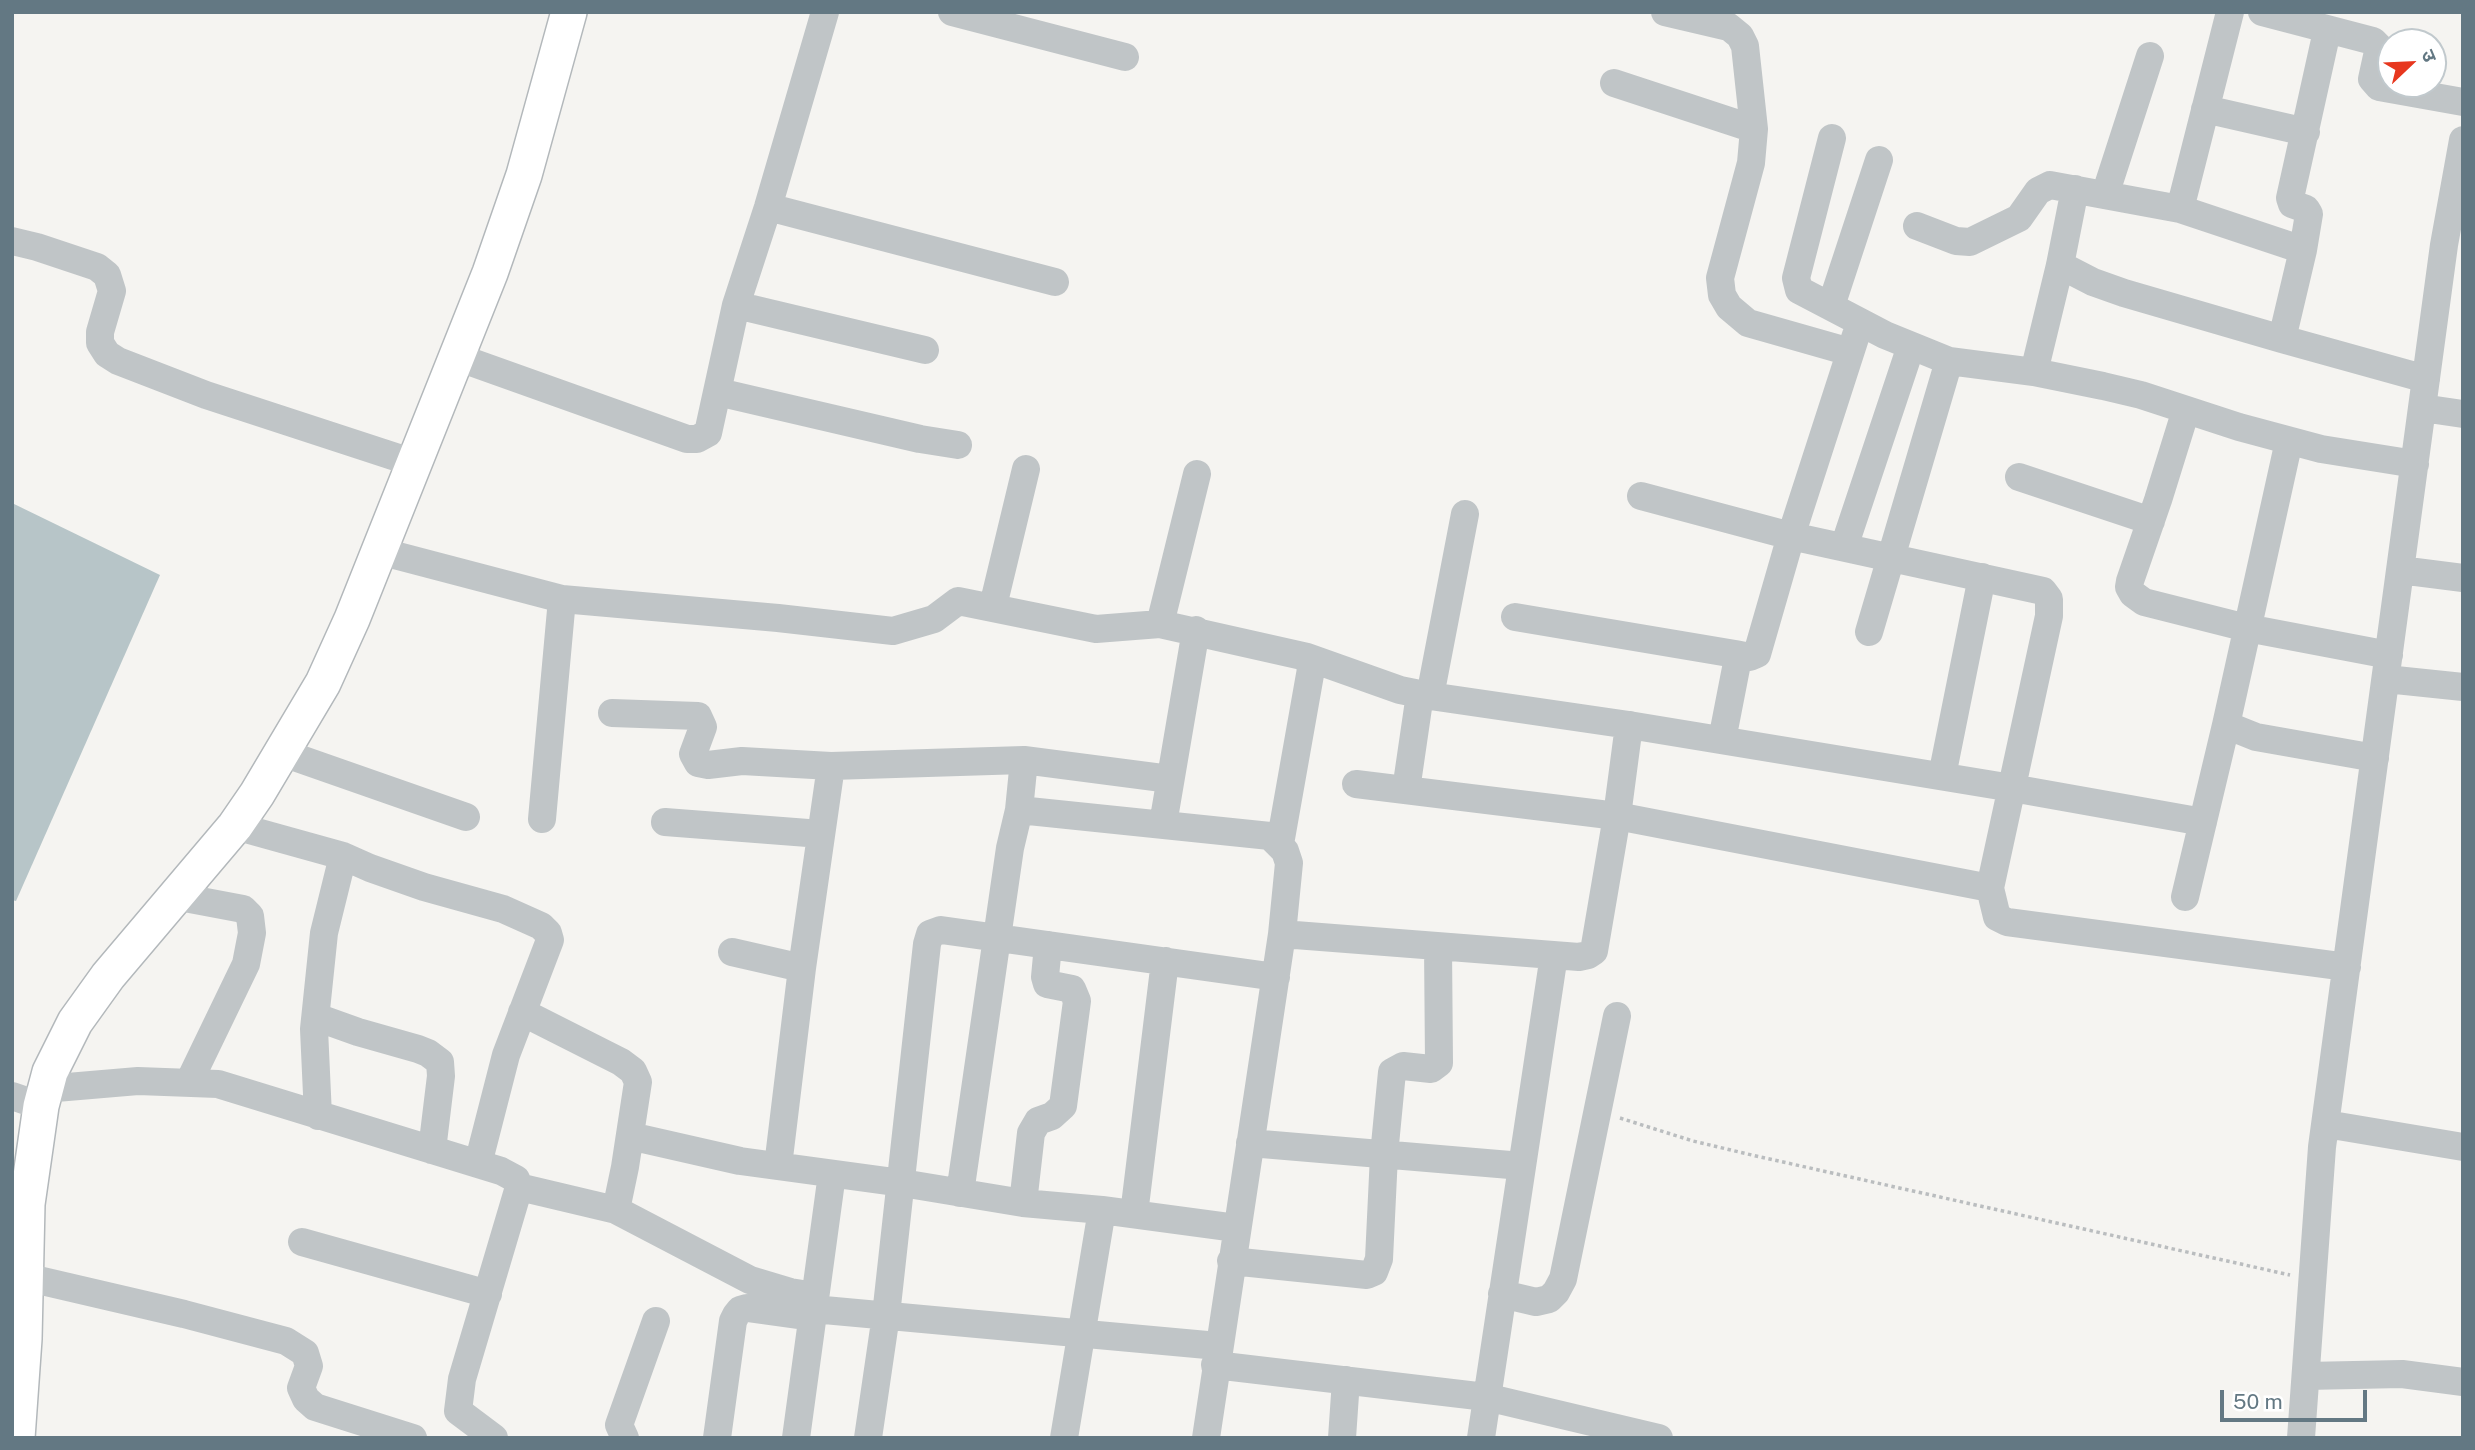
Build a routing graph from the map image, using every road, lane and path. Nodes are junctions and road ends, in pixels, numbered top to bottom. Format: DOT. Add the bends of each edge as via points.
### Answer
graph roads {
  1 [pos="569,12"];
  2 [pos="825,12"];
  3 [pos="953,12"];
  4 [pos="1665,12"];
  5 [pos="2230,12"];
  6 [pos="2262,12"];
  7 [pos="2327,31"];
  8 [pos="2150,56"];
  9 [pos="1125,57"];
  10 [pos="1614,83"];
  11 [pos="2463,102"];
  12 [pos="2205,109"];
  13 [pos="1754,129"];
  14 [pos="2306,132"];
  15 [pos="1832,138"];
  16 [pos="2463,140"];
  17 [pos="1879,160"];
  18 [pos="2074,189"];
  19 [pos="2105,195"];
  20 [pos="768,207"];
  21 [pos="2180,209"];
  22 [pos="2456,223"];
  23 [pos="1917,226"];
  24 [pos="12,242"];
  25 [pos="2303,250"];
  26 [pos="2060,265"];
  27 [pos="1055,282"];
  28 [pos="736,305"];
  29 [pos="1831,306"];
  30 [pos="1860,322"];
  31 [pos="2281,340"];
  32 [pos="1911,346"];
  33 [pos="925,349"];
  34 [pos="1850,352"];
  35 [pos="457,357"];
  36 [pos="1949,361"];
  37 [pos="2034,372"];
  38 [pos="2426,379"];
  39 [pos="718,392"];
  40 [pos="2422,408"];
  41 [pos="2186,410"];
  42 [pos="2463,414"];
  43 [pos="2290,441"];
  44 [pos="958,445"];
  45 [pos="414,463"];
  46 [pos="2415,464"];
  47 [pos="1026,469"];
  48 [pos="1197,474"];
  49 [pos="2019,477"];
  50 [pos="1642,496"];
  51 [pos="1465,514"];
  52 [pos="2151,521"];
  53 [pos="1790,536"];
  54 [pos="1844,547"];
  55 [pos="379,551"];
  56 [pos="1890,558"];
  57 [pos="2400,570"];
  58 [pos="1982,577"];
  59 [pos="2463,578"];
  60 [pos="562,599"];
  61 [pos="993,606"];
  62 [pos="1515,617"];
  63 [pos="1160,624"];
  64 [pos="2247,628"];
  65 [pos="1196,630"];
  66 [pos="1869,632"];
  67 [pos="1735,654"];
  68 [pos="1307,657"];
  69 [pos="2387,667"];
  70 [pos="2463,687"];
  71 [pos="1425,695"];
  72 [pos="612,713"];
  73 [pos="1629,725"];
  74 [pos="2226,725"];
  75 [pos="1721,740"];
  76 [pos="283,753"];
  77 [pos="2375,758"];
  78 [pos="1024,760"];
  79 [pos="831,766"];
  80 [pos="1942,776"];
  81 [pos="1170,779"];
  82 [pos="1356,784"];
  83 [pos="2012,788"];
  84 [pos="1406,790"];
  85 [pos="1020,810"];
  86 [pos="1617,816"];
  87 [pos="466,817"];
  88 [pos="542,819"];
  89 [pos="665,822"];
  90 [pos="2203,822"];
  91 [pos="1163,824"];
  92 [pos="234,826"];
  93 [pos="821,834"];
  94 [pos="1280,844"];
  95 [pos="343,856"];
  96 [pos="1990,888"];
  97 [pos="174,896"];
  98 [pos="2185,897"];
  99 [pos="1282,934"];
  100 [pos="999,938"];
  101 [pos="1048,945"];
  102 [pos="1438,946"];
  103 [pos="732,952"];
  104 [pos="1554,955"];
  105 [pos="1165,961"];
  106 [pos="2347,967"];
  107 [pos="802,968"];
  108 [pos="1276,977"];
  109 [pos="522,1012"];
  110 [pos="1617,1016"];
  111 [pos="316,1017"];
  112 [pos="189,1082"];
  113 [pos="32,1097"];
  114 [pos="1598,1111"];
  115 [pos="318,1116"];
  116 [pos="2326,1124"];
  117 [pos="630,1136"];
  118 [pos="1250,1143"];
  119 [pos="2463,1147"];
  120 [pos="432,1150"];
  121 [pos="1384,1156"];
  122 [pos="478,1164"];
  123 [pos="778,1166"];
  124 [pos="1522,1166"];
  125 [pos="832,1174"];
  126 [pos="901,1183"];
  127 [pos="519,1187"];
  128 [pos="960,1193"];
  129 [pos="1023,1203"];
  130 [pos="616,1210"];
  131 [pos="1102,1210"];
  132 [pos="1134,1214"];
  133 [pos="1236,1228"];
  134 [pos="302,1242"];
  135 [pos="1231,1261"];
  136 [pos="25,1277"];
  137 [pos="2313,1280"];
  138 [pos="488,1294"];
  139 [pos="1502,1294"];
  140 [pos="814,1307"];
  141 [pos="886,1315"];
  142 [pos="656,1321"];
  143 [pos="1080,1333"];
  144 [pos="18,1337"];
  145 [pos="1217,1355"];
  146 [pos="2305,1376"];
  147 [pos="1346,1380"];
  148 [pos="2463,1382"];
  149 [pos="1486,1397"];
  150 [pos="455,1424"];
  151 [pos="1580,1429"];
  152 [pos="17,1438"];
  153 [pos="413,1438"];
  154 [pos="494,1438"];
  155 [pos="625,1438"];
  156 [pos="717,1438"];
  157 [pos="796,1438"];
  158 [pos="868,1438"];
  159 [pos="1065,1438"];
  160 [pos="1206,1438"];
  161 [pos="1342,1438"];
  162 [pos="1481,1438"];
  163 [pos="1660,1438"];
  164 [pos="2301,1438"];
  1 -- 35 [label="main road" via="524,175"];
  2 -- 20 [label="street"];
  3 -- 9 [label="street"];
  4 -- 13 [label="street" via="1729,27 1740,36"];
  5 -- 12 [label="street"];
  6 -- 7 [label="street"];
  7 -- 11 [label="street" via="2379,45 2372,79 2379,87"];
  7 -- 14 [label="street"];
  8 -- 19 [label="street"];
  10 -- 13 [label="street"];
  12 -- 14 [label="street"];
  12 -- 21 [label="street"];
  13 -- 34 [label="street" via="1751,163 1720,278 1722,295 1748,323"];
  14 -- 25 [label="street" via="2290,198 2292,204 2309,211"];
  15 -- 29 [label="street" via="1796,278 1799,289"];
  16 -- 22 [label="street"];
  17 -- 29 [label="street"];
  18 -- 19 [label="street"];
  18 -- 23 [label="street" via="2045,186 2019,218 1970,242"];
  18 -- 26 [label="street"];
  19 -- 21 [label="street"];
  20 -- 27 [label="street"];
  20 -- 28 [label="street"];
  21 -- 25 [label="street"];
  22 -- 38 [label="street"];
  24 -- 45 [label="street" via="97,267 107,275 112,291 100,343 118,361"];
  25 -- 31 [label="street"];
  26 -- 31 [label="street" via="2093,282"];
  26 -- 37 [label="street"];
  28 -- 33 [label="street"];
  28 -- 39 [label="street"];
  29 -- 30 [label="street"];
  30 -- 32 [label="street"];
  30 -- 34 [label="street"];
  31 -- 38 [label="street"];
  32 -- 36 [label="street"];
  32 -- 54 [label="street"];
  34 -- 53 [label="street"];
  35 -- 39 [label="street" via="687,439 708,433"];
  35 -- 45 [label="main road"];
  36 -- 37 [label="street"];
  36 -- 56 [label="street"];
  37 -- 41 [label="street"];
  38 -- 40 [label="street"];
  39 -- 44 [label="street"];
  40 -- 42 [label="street"];
  40 -- 46 [label="street"];
  41 -- 43 [label="street"];
  41 -- 52 [label="street"];
  43 -- 46 [label="street"];
  43 -- 64 [label="street"];
  45 -- 55 [label="main road"];
  46 -- 57 [label="street"];
  47 -- 61 [label="street"];
  48 -- 63 [label="street"];
  49 -- 52 [label="street"];
  50 -- 53 [label="street"];
  51 -- 71 [label="street"];
  52 -- 64 [label="street" via="2130,581 2133,594 2144,602"];
  53 -- 54 [label="street"];
  53 -- 67 [label="street" via="1757,654"];
  54 -- 56 [label="street"];
  55 -- 60 [label="street"];
  55 -- 76 [label="main road" via="323,683"];
  56 -- 58 [label="street"];
  56 -- 66 [label="street"];
  57 -- 59 [label="street"];
  57 -- 69 [label="street"];
  58 -- 80 [label="street"];
  58 -- 83 [label="street" via="2043,592 2049,599"];
  60 -- 61 [label="street" via="893,631 934,619 958,600"];
  60 -- 88 [label="street"];
  61 -- 63 [label="street" via="1096,629"];
  62 -- 67 [label="street"];
  63 -- 65 [label="street"];
  64 -- 69 [label="street"];
  64 -- 74 [label="street"];
  65 -- 68 [label="street"];
  65 -- 81 [label="street"];
  67 -- 75 [label="street"];
  68 -- 71 [label="street"];
  68 -- 94 [label="street" via="1311,669"];
  69 -- 70 [label="street"];
  69 -- 77 [label="street"];
  71 -- 73 [label="street"];
  71 -- 84 [label="street"];
  72 -- 79 [label="street" via="698,716 703,727 693,754 708,765 742,761"];
  73 -- 75 [label="street"];
  73 -- 86 [label="street"];
  74 -- 77 [label="street" via="2256,737"];
  74 -- 90 [label="street"];
  75 -- 80 [label="street"];
  76 -- 87 [label="street"];
  76 -- 92 [label="main road"];
  77 -- 106 [label="street"];
  78 -- 79 [label="street"];
  78 -- 81 [label="street"];
  78 -- 85 [label="street"];
  79 -- 93 [label="street"];
  80 -- 83 [label="street"];
  81 -- 91 [label="street"];
  82 -- 84 [label="street"];
  83 -- 90 [label="street"];
  83 -- 96 [label="street"];
  84 -- 86 [label="street"];
  85 -- 91 [label="street"];
  85 -- 100 [label="street" via="1010,848"];
  86 -- 96 [label="street"];
  86 -- 104 [label="street" via="1594,951 1579,957"];
  89 -- 93 [label="street"];
  90 -- 98 [label="street"];
  91 -- 94 [label="street" via="1269,836"];
  92 -- 95 [label="street"];
  92 -- 97 [label="main road"];
  93 -- 107 [label="street"];
  94 -- 99 [label="street" via="1289,863"];
  95 -- 109 [label="street" via="541,926 550,940"];
  95 -- 111 [label="street" via="324,933"];
  96 -- 106 [label="street" via="1997,916 2007,922"];
  97 -- 112 [label="street" via="243,909 250,916 252,933 246,964"];
  97 -- 113 [label="main road" via="75,1022"];
  99 -- 102 [label="street"];
  99 -- 108 [label="street"];
  100 -- 101 [label="street"];
  100 -- 126 [label="street" via="941,930 930,934"];
  100 -- 128 [label="street"];
  101 -- 105 [label="street"];
  101 -- 129 [label="street" via="1047,984 1072,989 1077,1001 1063,1106 1038,1121 1031,1133"];
  102 -- 104 [label="street"];
  102 -- 121 [label="street" via="1439,1063 1431,1069 1403,1066 1392,1072"];
  103 -- 107 [label="street"];
  104 -- 124 [label="street"];
  105 -- 108 [label="street"];
  105 -- 132 [label="street"];
  106 -- 116 [label="street"];
  107 -- 123 [label="street"];
  108 -- 118 [label="street"];
  109 -- 117 [label="street" via="633,1071 638,1082"];
  109 -- 122 [label="street"];
  110 -- 114 [label="street"];
  111 -- 115 [label="street"];
  111 -- 120 [label="street" via="418,1049 440,1062"];
  112 -- 113 [label="street" via="138,1081"];
  112 -- 115 [label="street" via="218,1084"];
  113 -- 136 [label="main road"];
  114 -- 137 [label="path" via="1756,1156"];
  114 -- 139 [label="street" via="1563,1279 1549,1299 1536,1302"];
  115 -- 120 [label="street"];
  116 -- 119 [label="street"];
  116 -- 137 [label="street"];
  117 -- 123 [label="street"];
  117 -- 130 [label="street"];
  118 -- 121 [label="street"];
  118 -- 133 [label="street"];
  120 -- 122 [label="street"];
  121 -- 124 [label="street"];
  121 -- 135 [label="street" via="1379,1259 1374,1272 1367,1275"];
  122 -- 127 [label="street" via="516,1179"];
  123 -- 125 [label="street"];
  124 -- 139 [label="street"];
  125 -- 126 [label="street"];
  125 -- 140 [label="street"];
  126 -- 128 [label="street"];
  126 -- 141 [label="street"];
  127 -- 130 [label="street"];
  127 -- 138 [label="street"];
  128 -- 129 [label="street"];
  129 -- 131 [label="street"];
  130 -- 140 [label="street" via="750,1280 790,1292"];
  131 -- 132 [label="street"];
  131 -- 143 [label="street"];
  132 -- 133 [label="street"];
  133 -- 135 [label="street"];
  134 -- 138 [label="street"];
  135 -- 145 [label="street"];
  136 -- 144 [label="main road"];
  136 -- 153 [label="street" via="286,1341 305,1353 309,1366 301,1388 315,1407"];
  137 -- 146 [label="street"];
  138 -- 150 [label="street" via="462,1379"];
  139 -- 149 [label="street"];
  140 -- 141 [label="street"];
  140 -- 156 [label="street" via="747,1308 736,1315"];
  140 -- 157 [label="street"];
  141 -- 143 [label="street"];
  141 -- 158 [label="street"];
  142 -- 155 [label="street" via="619,1425"];
  143 -- 145 [label="street"];
  143 -- 159 [label="street"];
  144 -- 152 [label="main road"];
  145 -- 147 [label="street"];
  145 -- 160 [label="street"];
  146 -- 148 [label="street" via="2402,1374"];
  146 -- 164 [label="street"];
  147 -- 149 [label="street"];
  147 -- 161 [label="street"];
  149 -- 151 [label="street"];
  149 -- 162 [label="street"];
  150 -- 154 [label="street"];
  151 -- 163 [label="street"];
}
